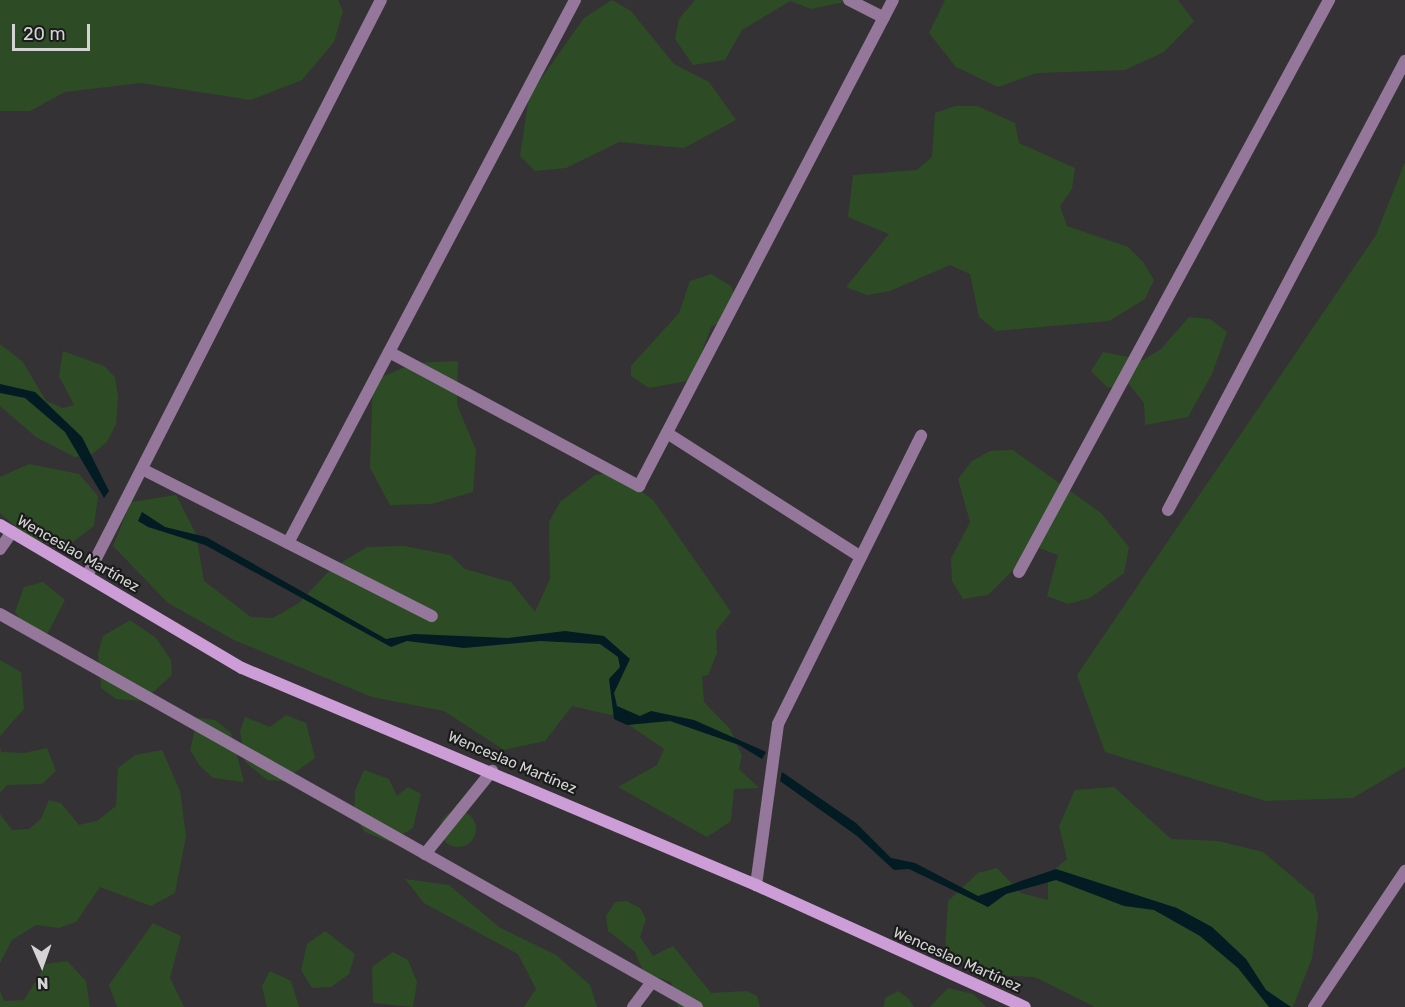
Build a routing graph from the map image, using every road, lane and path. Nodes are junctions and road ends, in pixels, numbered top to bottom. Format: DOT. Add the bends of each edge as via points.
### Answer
graph roads {
  1 [pos="381,0"];
  2 [pos="575,0"];
  3 [pos="849,0"];
  4 [pos="893,0"];
  5 [pos="1329,0"];
  6 [pos="884,18"];
  7 [pos="1405,61"];
  8 [pos="389,352"];
  9 [pos="667,433"];
  10 [pos="921,436"];
  11 [pos="141,469"];
  12 [pos="1168,510"];
  13 [pos="0,525"];
  14 [pos="12,532"];
  15 [pos="288,543"];
  16 [pos="0,549"];
  17 [pos="861,557"];
  18 [pos="1019,572"];
  19 [pos="88,574"];
  20 [pos="0,614"];
  21 [pos="432,616"];
  22 [pos="492,771"];
  23 [pos="425,854"];
  24 [pos="1405,871"];
  25 [pos="756,885"];
  26 [pos="652,982"];
  27 [pos="633,1007"];
  28 [pos="697,1007"];
  29 [pos="1025,1007"];
  30 [pos="1314,1007"];
  1 -- 11 [label="street"];
  2 -- 8 [label="street"];
  3 -- 6 [label="street"];
  4 -- 6 [label="street"];
  5 -- 18 [label="street"];
  6 -- 9 [label="street"];
  7 -- 12 [label="street"];
  8 -- 9 [label="street" via="639,486"];
  8 -- 15 [label="street"];
  9 -- 17 [label="street"];
  10 -- 17 [label="street"];
  11 -- 15 [label="street"];
  11 -- 19 [label="street"];
  13 -- 14 [label="main road, Wenceslao Martínez"];
  14 -- 16 [label="street"];
  14 -- 19 [label="main road, Wenceslao Martínez"];
  15 -- 21 [label="street"];
  17 -- 25 [label="street" via="778,724"];
  19 -- 22 [label="main road, Wenceslao Martínez" via="242,668"];
  20 -- 23 [label="street"];
  22 -- 23 [label="street"];
  22 -- 25 [label="main road, Wenceslao Martínez"];
  23 -- 26 [label="street"];
  24 -- 30 [label="street"];
  25 -- 29 [label="main road, Wenceslao Martínez"];
  26 -- 27 [label="street"];
  26 -- 28 [label="street"];
}
